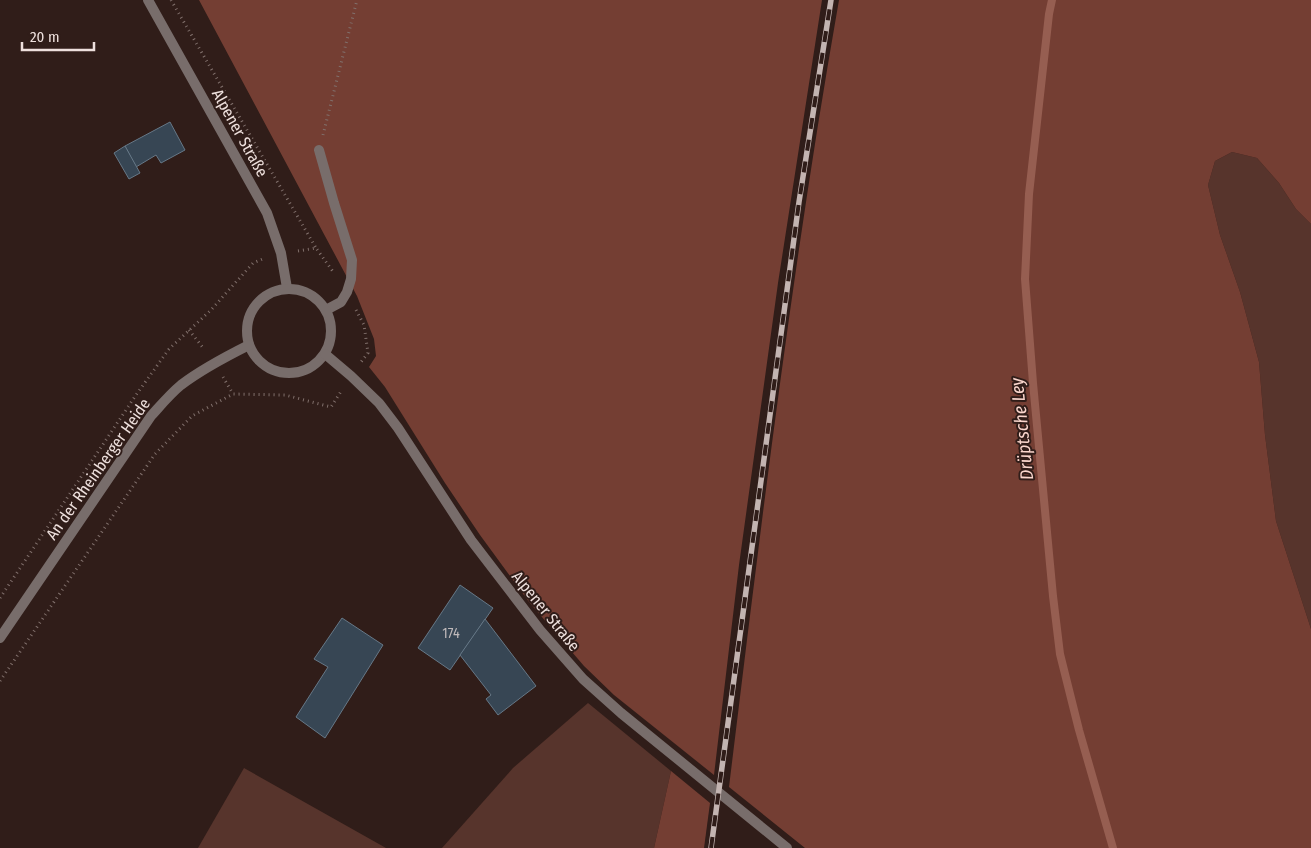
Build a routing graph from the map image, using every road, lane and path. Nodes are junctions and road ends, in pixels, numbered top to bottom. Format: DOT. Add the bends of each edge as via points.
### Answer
graph roads {
  1 [pos="148,0"];
  2 [pos="171,0"];
  3 [pos="357,0"];
  4 [pos="319,150"];
  5 [pos="316,248"];
  6 [pos="287,288"];
  7 [pos="347,292"];
  8 [pos="326,310"];
  9 [pos="249,345"];
  10 [pos="325,354"];
  11 [pos="351,376"];
  12 [pos="0,638"];
  13 [pos="0,681"];
  14 [pos="787,848"];
  1 -- 6 [label="street, Alpener Straße" via="267,213 281,253"];
  2 -- 5 [label="path"];
  3 -- 4 [label="path"];
  4 -- 7 [label="street" via="352,260"];
  6 -- 8 [label="street" via="310,294"];
  6 -- 9 [label="street" via="262,297 253,308 246,334"];
  7 -- 8 [label="street" via="341,302"];
  7 -- 11 [label="path" via="364,325 368,353"];
  8 -- 10 [label="street" via="332,332"];
  9 -- 10 [label="street" via="256,358 279,372 305,370"];
  9 -- 12 [label="street, An der Rheinberger Heide" via="195,375 151,416"];
  10 -- 11 [label="street, Alpener Straße"];
  11 -- 13 [label="path" via="331,407 285,395 233,394 192,416 155,454"];
  11 -- 14 [label="street, Alpener Straße" via="379,403 471,540 540,630 583,679"];
}
